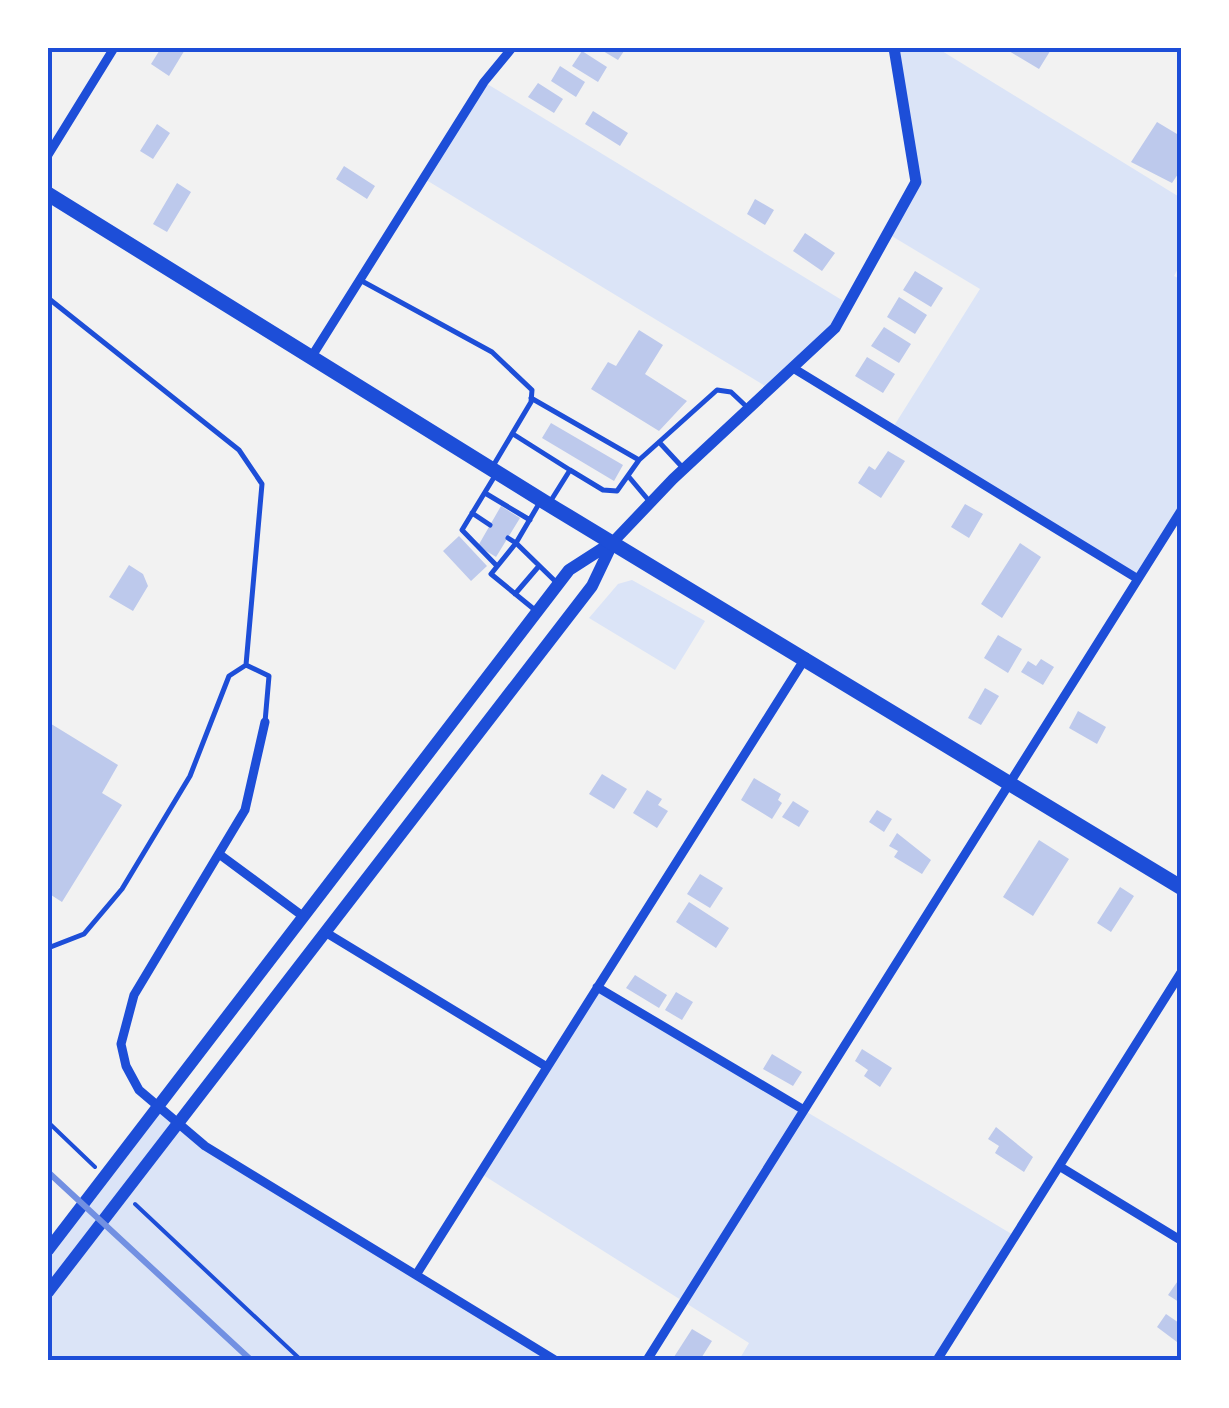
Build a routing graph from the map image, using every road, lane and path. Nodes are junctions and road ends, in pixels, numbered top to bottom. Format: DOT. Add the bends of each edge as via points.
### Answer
graph roads {
  1 [pos="114,48"];
  2 [pos="512,48"];
  3 [pos="894,48"];
  4 [pos="48,155"];
  5 [pos="48,194"];
  6 [pos="360,280"];
  7 [pos="48,298"];
  8 [pos="312,356"];
  9 [pos="793,368"];
  10 [pos="532,398"];
  11 [pos="748,409"];
  12 [pos="513,434"];
  13 [pos="658,442"];
  14 [pos="639,460"];
  15 [pos="684,469"];
  16 [pos="494,470"];
  17 [pos="570,470"];
  18 [pos="629,478"];
  19 [pos="484,492"];
  20 [pos="545,502"];
  21 [pos="650,502"];
  22 [pos="1182,509"];
  23 [pos="472,512"];
  24 [pos="530,520"];
  25 [pos="490,525"];
  26 [pos="508,538"];
  27 [pos="613,542"];
  28 [pos="516,543"];
  29 [pos="497,566"];
  30 [pos="539,566"];
  31 [pos="1138,579"];
  32 [pos="558,584"];
  33 [pos="514,594"];
  34 [pos="537,612"];
  35 [pos="806,657"];
  36 [pos="246,665"];
  37 [pos="265,722"];
  38 [pos="1010,782"];
  39 [pos="219,854"];
  40 [pos="1182,888"];
  41 [pos="304,917"];
  42 [pos="324,932"];
  43 [pos="48,948"];
  44 [pos="1182,971"];
  45 [pos="598,987"];
  46 [pos="548,1067"];
  47 [pos="804,1110"];
  48 [pos="48,1122"];
  49 [pos="1059,1166"];
  50 [pos="103,1174"];
  51 [pos="132,1201"];
  52 [pos="1182,1241"];
  53 [pos="48,1250"];
  54 [pos="416,1276"];
  55 [pos="48,1292"];
  56 [pos="301,1360"];
  57 [pos="555,1360"];
  58 [pos="647,1360"];
  59 [pos="938,1360"];
  1 -- 4 [label="street"];
  2 -- 6 [label="street"];
  3 -- 9 [label="street" via="913,193 835,328"];
  5 -- 8 [label="main road"];
  6 -- 8 [label="street"];
  6 -- 10 [label="lane" via="492,352 520,375"];
  7 -- 36 [label="lane" via="238,450 262,484"];
  8 -- 16 [label="main road"];
  9 -- 11 [label="street"];
  9 -- 31 [label="street"];
  10 -- 12 [label="lane"];
  10 -- 14 [label="lane"];
  11 -- 13 [label="lane" via="731,392 716,390"];
  11 -- 15 [label="street"];
  12 -- 16 [label="lane"];
  12 -- 17 [label="lane"];
  13 -- 14 [label="lane"];
  13 -- 15 [label="lane"];
  14 -- 18 [label="lane"];
  15 -- 21 [label="street"];
  16 -- 19 [label="lane"];
  16 -- 20 [label="main road"];
  17 -- 18 [label="lane" via="603,490 617,490"];
  17 -- 20 [label="lane"];
  18 -- 21 [label="lane"];
  19 -- 23 [label="lane"];
  19 -- 24 [label="lane"];
  20 -- 24 [label="lane"];
  20 -- 27 [label="main road"];
  21 -- 27 [label="street"];
  22 -- 31 [label="street"];
  23 -- 25 [label="lane"];
  23 -- 29 [label="lane" via="462,530"];
  24 -- 28 [label="lane"];
  26 -- 28 [label="lane"];
  27 -- 32 [label="main road" via="568,570"];
  27 -- 35 [label="main road"];
  27 -- 42 [label="main road" via="592,586"];
  28 -- 29 [label="lane"];
  28 -- 30 [label="lane"];
  29 -- 33 [label="lane" via="491,574"];
  30 -- 32 [label="lane"];
  30 -- 33 [label="lane"];
  31 -- 38 [label="street"];
  32 -- 34 [label="main road"];
  33 -- 34 [label="lane"];
  34 -- 41 [label="main road"];
  35 -- 38 [label="main road"];
  35 -- 45 [label="street"];
  36 -- 37 [label="lane" via="269,676"];
  36 -- 43 [label="lane" via="229,676 190,776 122,889 84,934"];
  37 -- 39 [label="street" via="244,810"];
  38 -- 40 [label="main road"];
  38 -- 47 [label="street"];
  39 -- 41 [label="street"];
  39 -- 54 [label="street" via="134,995 121,1044 126,1066 139,1090 205,1146"];
  41 -- 53 [label="main road"];
  42 -- 46 [label="street"];
  42 -- 55 [label="main road"];
  44 -- 49 [label="street"];
  45 -- 46 [label="street"];
  45 -- 47 [label="street"];
  46 -- 54 [label="street"];
  47 -- 58 [label="street"];
  48 -- 50 [label="path"];
  49 -- 52 [label="street"];
  49 -- 59 [label="street"];
  51 -- 56 [label="path"];
  54 -- 57 [label="street"];
}
